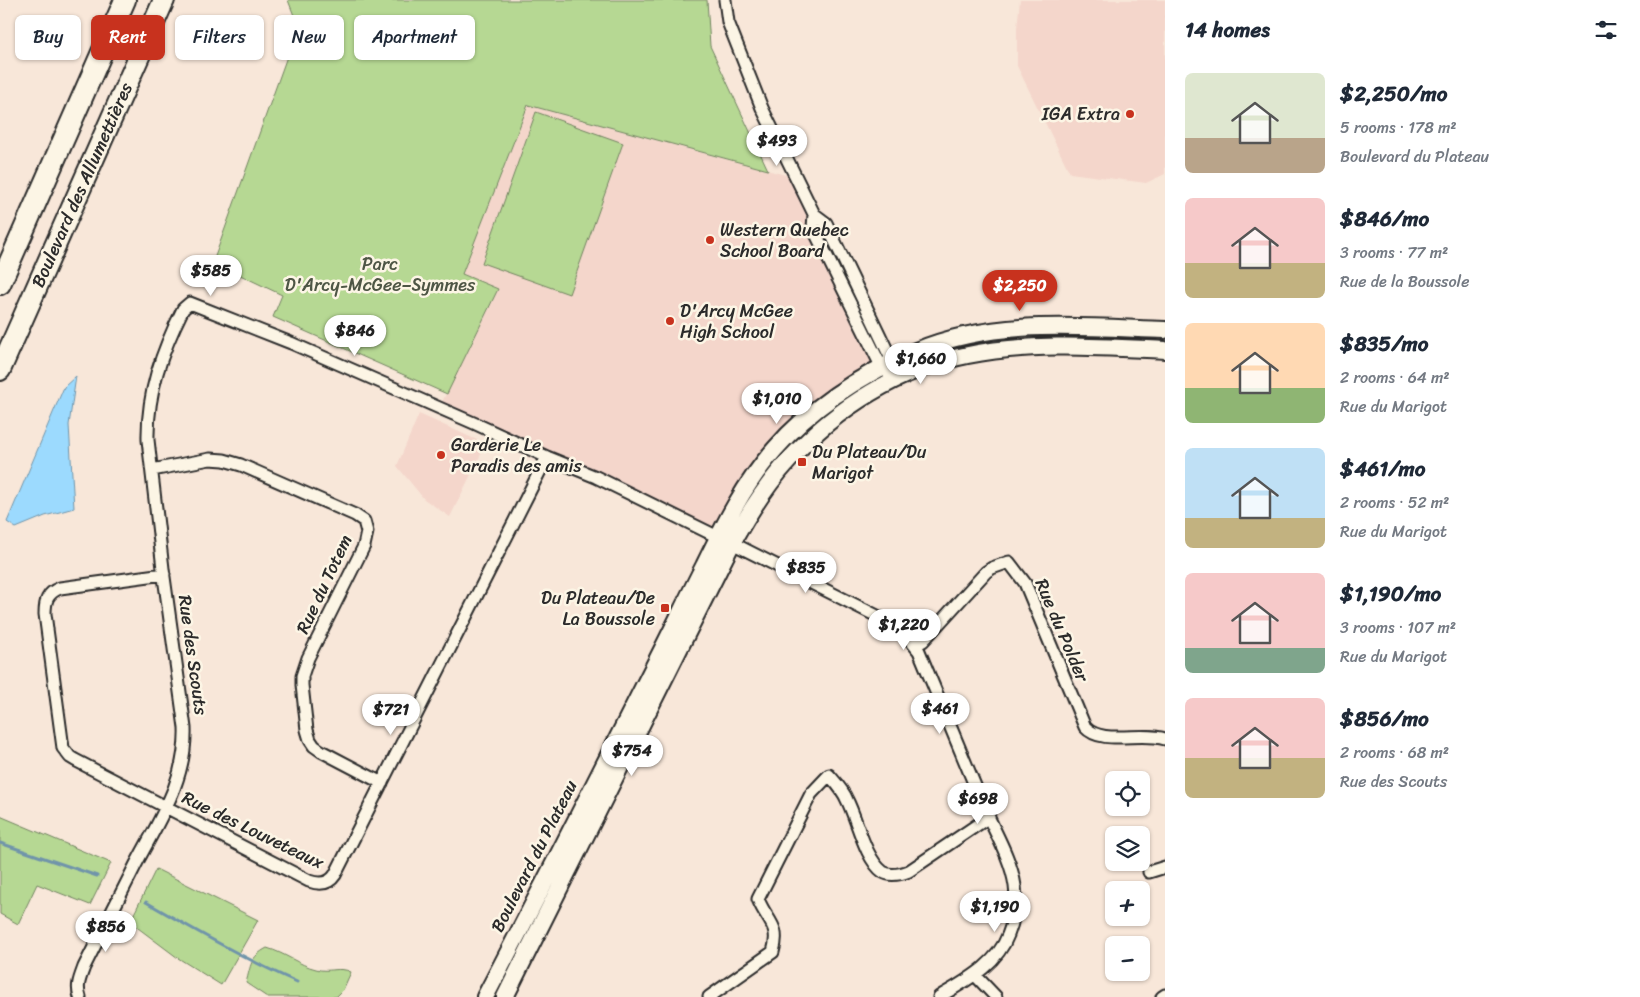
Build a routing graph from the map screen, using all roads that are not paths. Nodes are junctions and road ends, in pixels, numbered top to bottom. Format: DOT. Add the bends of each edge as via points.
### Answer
graph roads {
  1 [pos="125,0"];
  2 [pos="164,0"];
  3 [pos="725,0"];
  4 [pos="0,284"];
  5 [pos="1165,330"];
  6 [pos="1165,350"];
  7 [pos="888,365"];
  8 [pos="0,370"];
  9 [pos="898,378"];
  10 [pos="548,457"];
  11 [pos="152,470"];
  12 [pos="725,540"];
  13 [pos="164,574"];
  14 [pos="916,645"];
  15 [pos="1165,739"];
  16 [pos="382,783"];
  17 [pos="166,808"];
  18 [pos="989,817"];
  19 [pos="1165,867"];
  20 [pos="1150,872"];
  21 [pos="975,975"];
  22 [pos="491,995"];
  23 [pos="80,997"];
  24 [pos="504,997"];
  25 [pos="709,997"];
  26 [pos="939,997"];
  27 [pos="996,997"];
  1 -- 4 [label="highway, Boulevard des Allumettières"];
  2 -- 8 [label="highway, Boulevard des Allumettières"];
  3 -- 7 [label="street" via="728,22 762,108 814,214 813,228"];
  5 -- 7 [label="main road, Boulevard du Plateau" via="1047,326 1001,329 916,351"];
  6 -- 9 [label="main road, Boulevard du Plateau" via="1011,349 954,358"];
  7 -- 9 [label="street"];
  7 -- 12 [label="main road, Boulevard du Plateau" via="840,392 776,448 726,520"];
  9 -- 12 [label="main road, Boulevard du Plateau" via="852,404 797,452"];
  10 -- 11 [label="street, Rue des Scouts" via="300,347 190,303 164,351 153,385 148,423"];
  10 -- 12 [label="street"];
  10 -- 16 [label="street, Rue des Louveteaux"];
  11 -- 13 [label="street, Rue des Scouts"];
  11 -- 16 [label="street, Rue du Totem" via="202,460 224,460 364,521 367,532 364,546 308,658 302,685 307,730 314,746"];
  12 -- 14 [label="street" via="879,616"];
  12 -- 22 [label="main road, Boulevard du Plateau"];
  12 -- 24 [label="main road, Boulevard du Plateau"];
  13 -- 17 [label="street, Rue des Scouts" via="186,739 182,767"];
  13 -- 17 [label="street, Rue des Louveteaux" via="60,588 48,596 44,614 66,752 75,760"];
  14 -- 15 [label="street, Rue du Polder" via="986,572 1008,562 1025,583 1089,732 1104,736"];
  14 -- 18 [label="street"];
  16 -- 17 [label="street, Rue des Louveteaux" via="336,875 321,884 309,881"];
  17 -- 23 [label="street, Rue des Scouts" via="84,967 78,984"];
  18 -- 21 [label="street" via="1012,874 1015,898 1004,944"];
  18 -- 25 [label="street" via="909,870 890,874 883,871 870,855 848,800 829,775 811,794 758,899 776,932 773,952"];
  19 -- 20 [label="street"];
  21 -- 26 [label="street"];
  21 -- 27 [label="street"];
}
